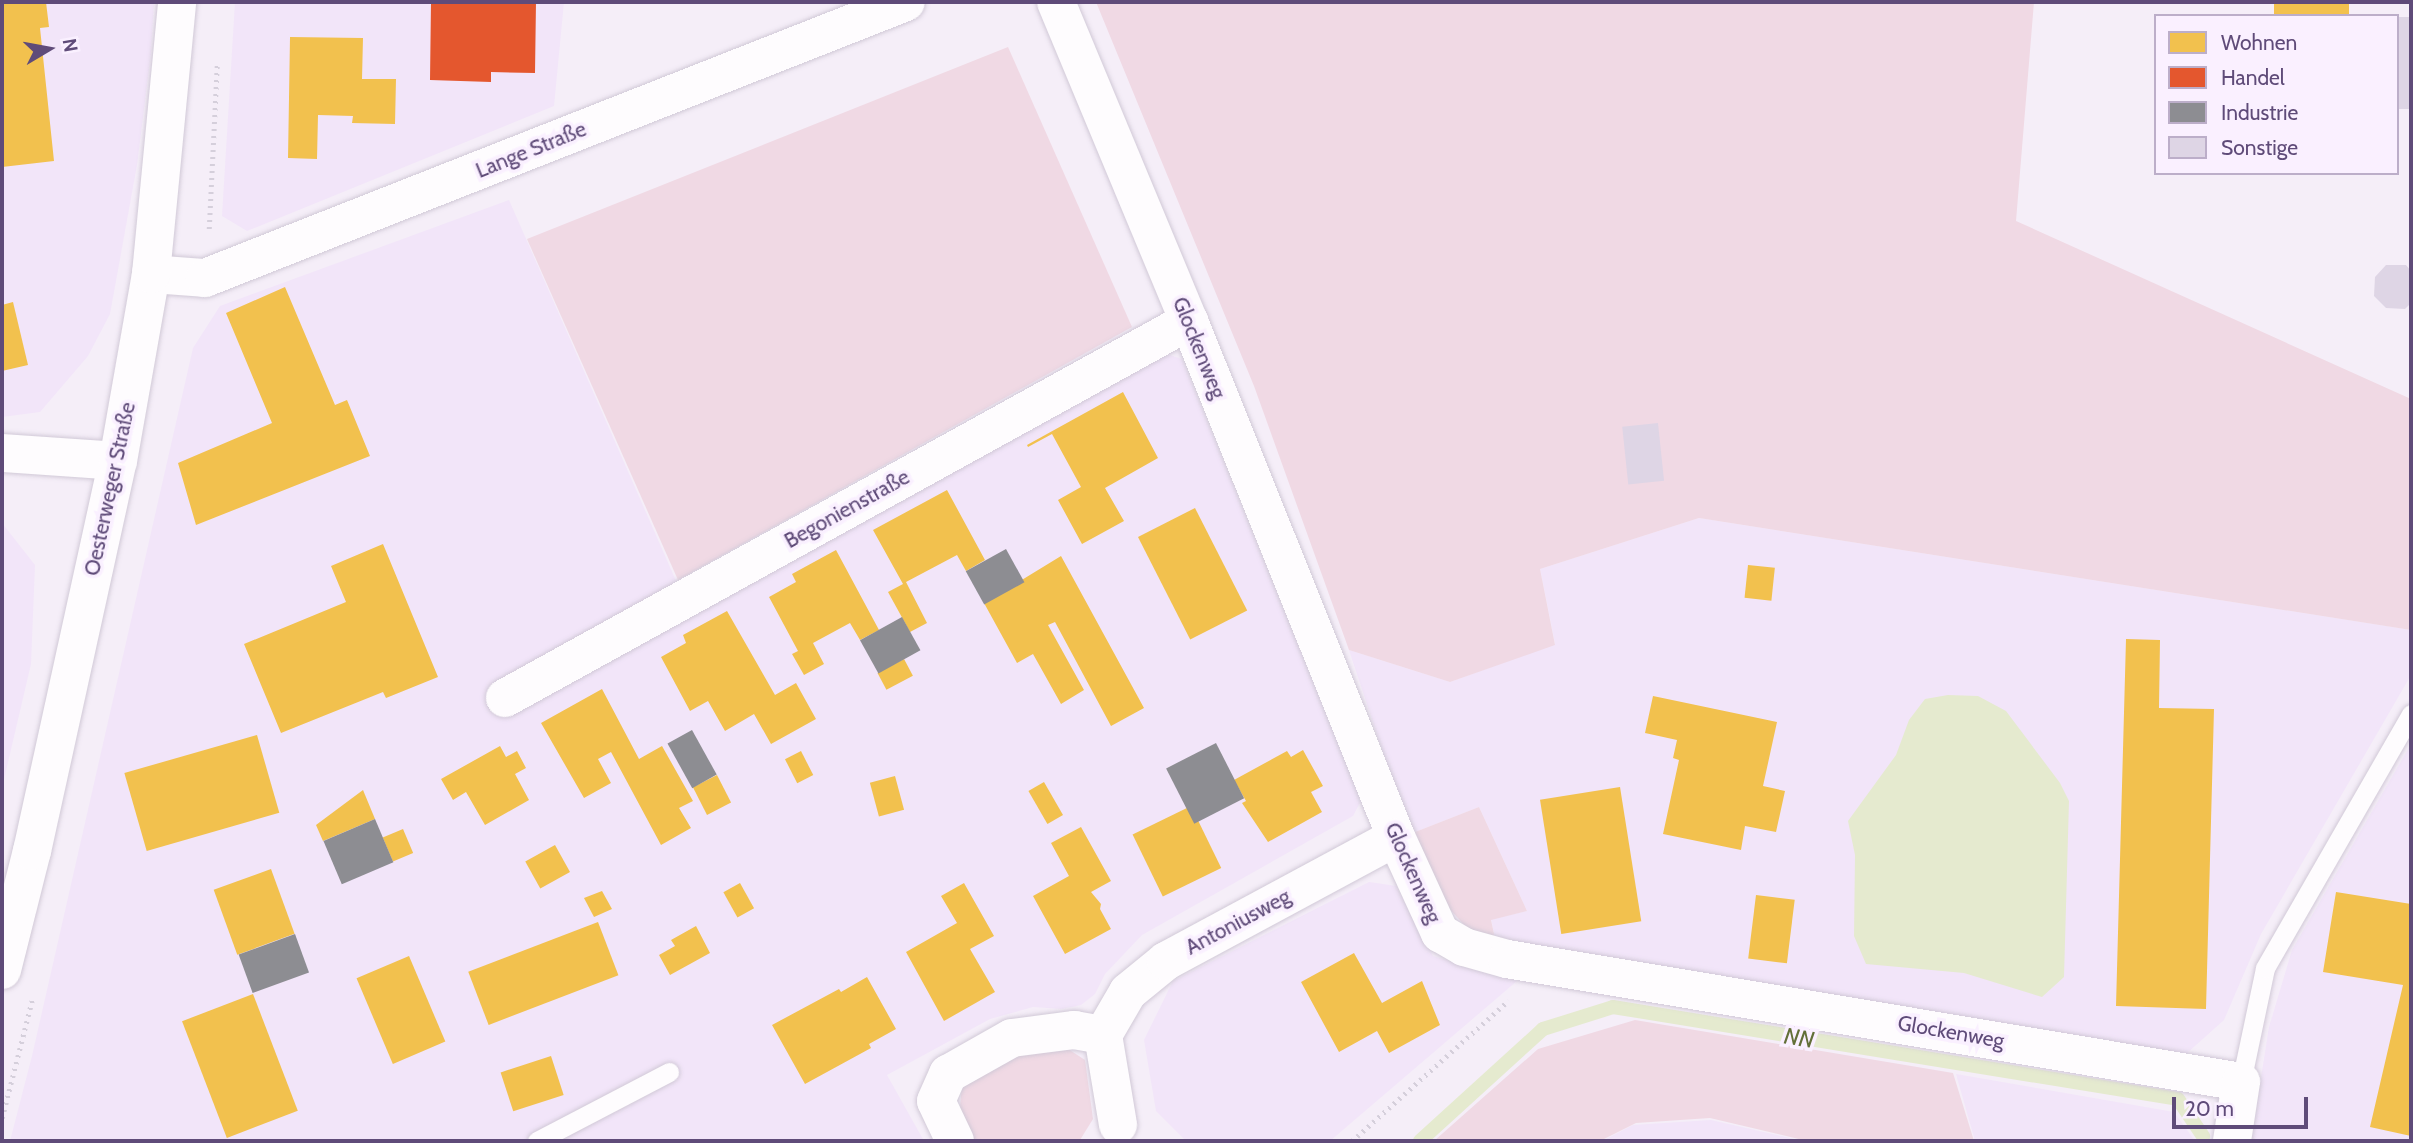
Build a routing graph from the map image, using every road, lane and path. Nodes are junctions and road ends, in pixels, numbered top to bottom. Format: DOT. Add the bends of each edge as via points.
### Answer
graph roads {
  1 [pos="177,2"];
  2 [pos="906,2"];
  3 [pos="1056,2"];
  4 [pos="218,55"];
  5 [pos="151,274"];
  6 [pos="205,278"];
  7 [pos="1189,321"];
  8 [pos="2,453"];
  9 [pos="117,461"];
  10 [pos="505,698"];
  11 [pos="2411,714"];
  12 [pos="1396,837"];
  13 [pos="1547,966"];
  14 [pos="2,970"];
  15 [pos="1103,1035"];
  16 [pos="668,1072"];
  17 [pos="2241,1082"];
  18 [pos="1120,1136"];
  19 [pos="537,1141"];
  20 [pos="955,1141"];
  21 [pos="1352,1141"];
  22 [pos="2232,1141"];
  1 -- 5 [label="street, Oesterweger Straße"];
  2 -- 6 [label="street, Lange Straße"];
  3 -- 7 [label="street, Glockenweg"];
  4 -- 6 [label="path"];
  5 -- 6 [label="street, Lange Straße"];
  5 -- 9 [label="street, Oesterweger Straße"];
  7 -- 10 [label="street, Begonienstraße"];
  7 -- 12 [label="street, Glockenweg"];
  8 -- 9 [label="street"];
  9 -- 14 [label="street, Oesterweger Straße"];
  11 -- 17 [label="lane" via="2265,968"];
  12 -- 13 [label="street, Glockenweg" via="1440,933 1464,947"];
  12 -- 15 [label="street, Antoniusweg" via="1166,961 1128,992"];
  13 -- 17 [label="street, Glockenweg"];
  13 -- 21 [label="path"];
  15 -- 18 [label="street"];
  15 -- 20 [label="street" via="1074,1030 1012,1038 948,1074 936,1101"];
  16 -- 19 [label="lane"];
  17 -- 22 [label="street"];
}
